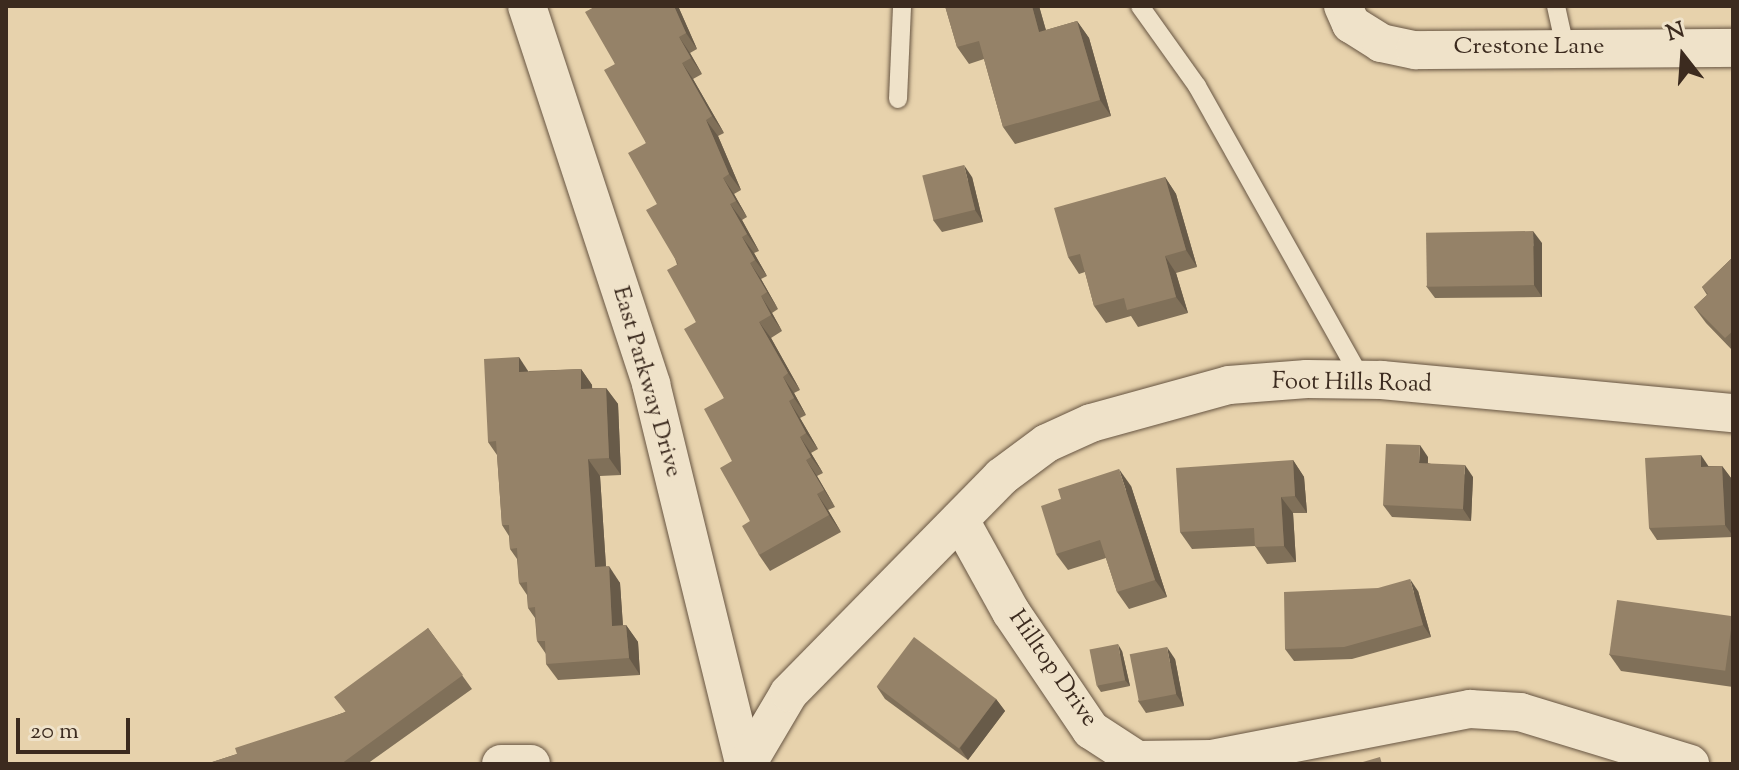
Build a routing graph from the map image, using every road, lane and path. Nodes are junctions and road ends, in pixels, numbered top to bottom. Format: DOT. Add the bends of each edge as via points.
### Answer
graph roads {
  1 [pos="527,6"];
  2 [pos="902,6"];
  3 [pos="1140,6"];
  4 [pos="1343,6"];
  5 [pos="1556,6"];
  6 [pos="1565,47"];
  7 [pos="1733,48"];
  8 [pos="898,99"];
  9 [pos="1362,380"];
  10 [pos="1733,413"];
  11 [pos="960,520"];
  12 [pos="501,764"];
  13 [pos="531,764"];
  14 [pos="746,764"];
  15 [pos="1690,764"];
  1 -- 14 [label="street, East Parkway Drive" via="651,384"];
  2 -- 8 [label="lane"];
  3 -- 9 [label="lane" via="1197,86"];
  4 -- 6 [label="street, Crestone Lane" via="1351,24 1381,43 1415,50"];
  5 -- 6 [label="lane"];
  6 -- 7 [label="street, Crestone Lane"];
  9 -- 10 [label="street, Foot Hills Road"];
  9 -- 11 [label="street, Foot Hills Road" via="1229,385 1091,423 1047,443 1001,477"];
  11 -- 14 [label="street" via="789,693"];
  11 -- 15 [label="street, Hilltop Drive" via="1011,612 1091,730 1137,760 1212,759 1470,709 1520,712"];
  12 -- 13 [label="street"];
}
